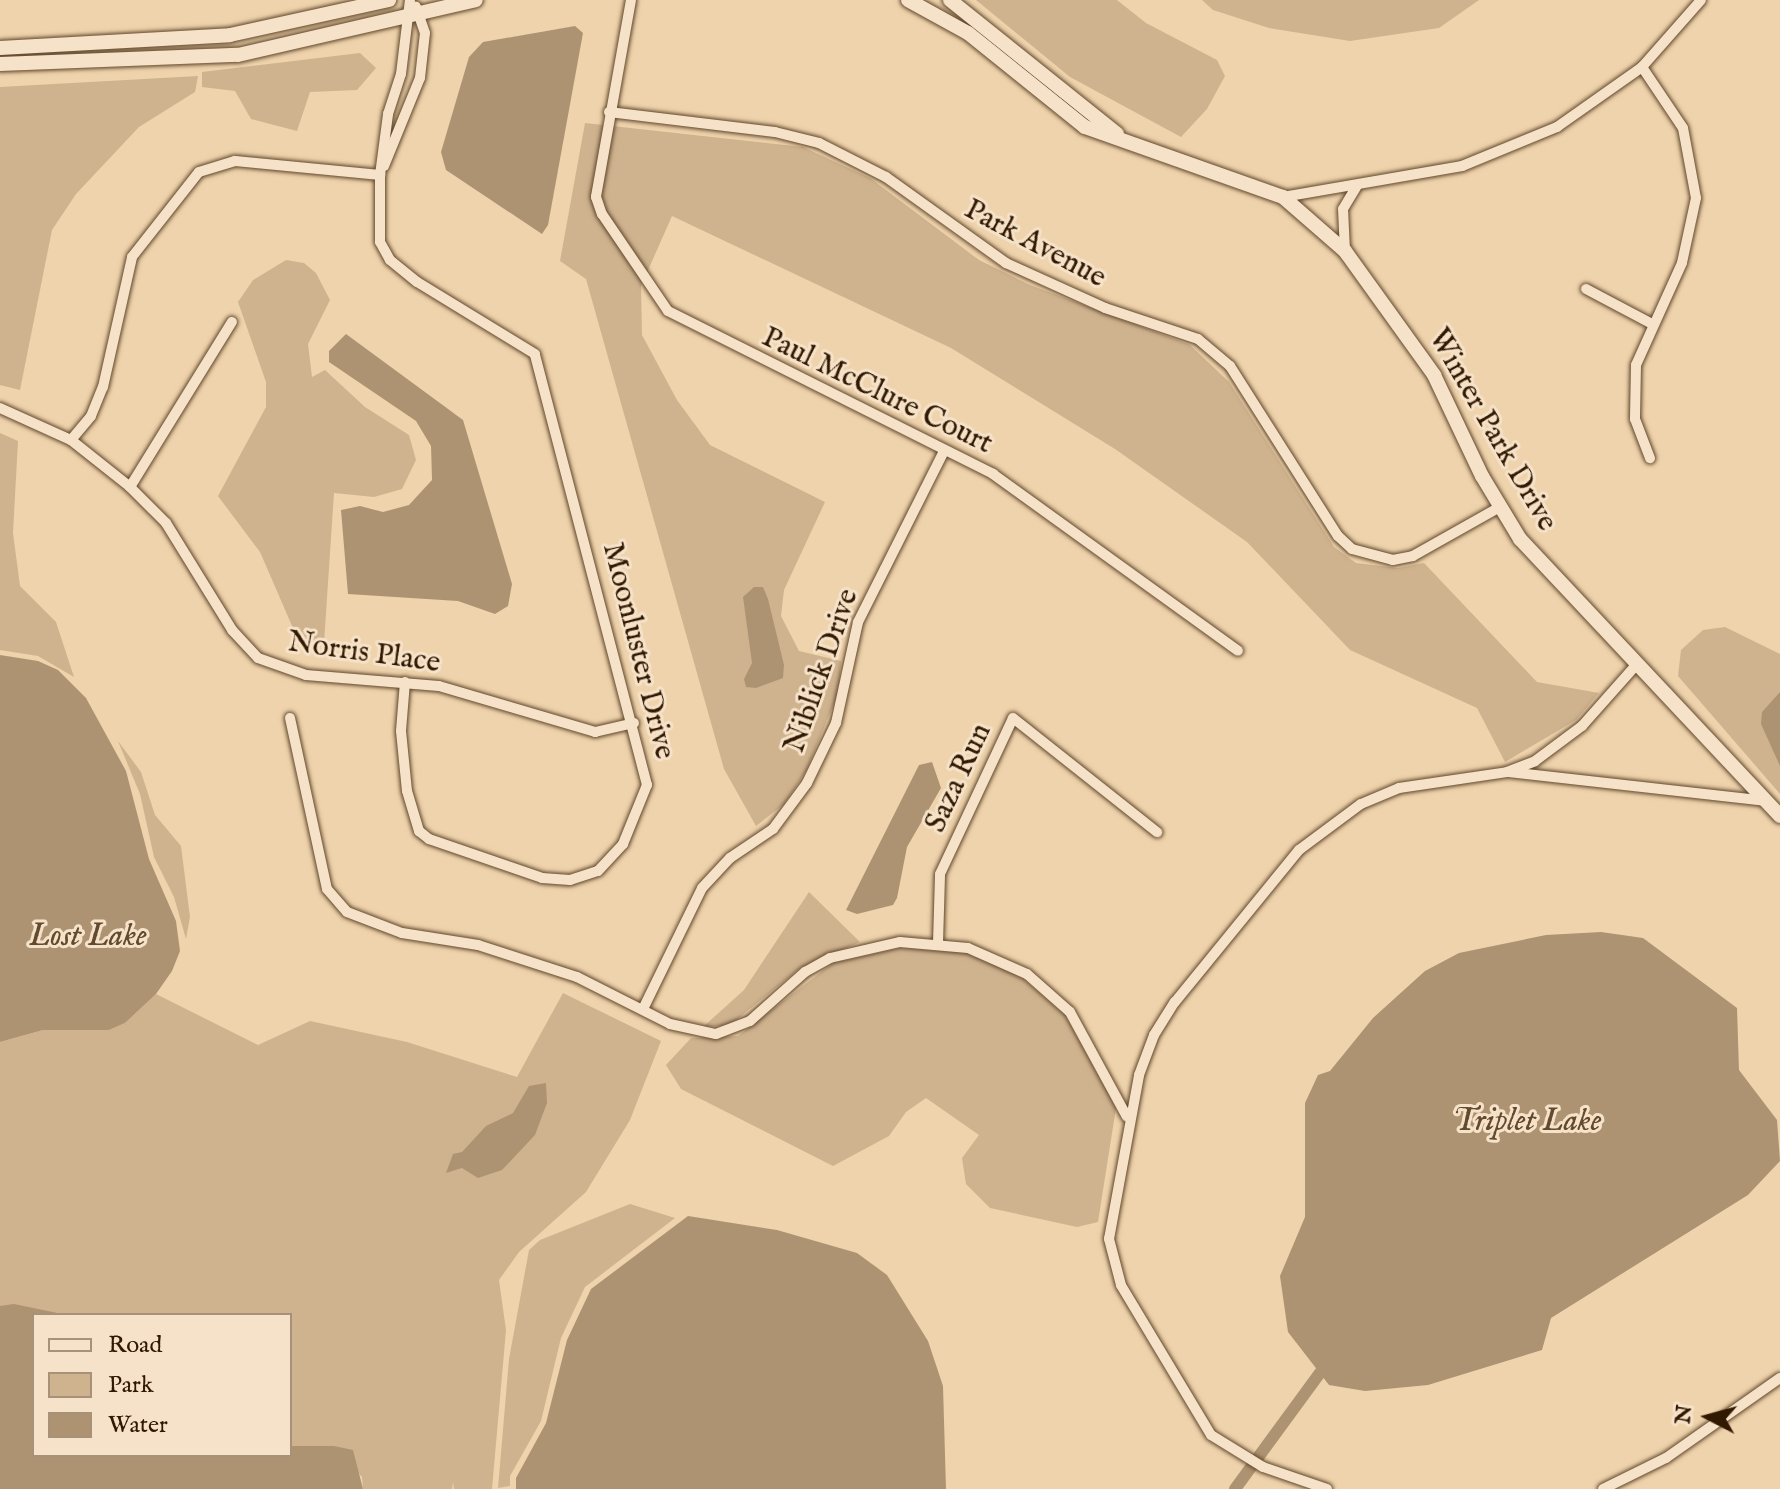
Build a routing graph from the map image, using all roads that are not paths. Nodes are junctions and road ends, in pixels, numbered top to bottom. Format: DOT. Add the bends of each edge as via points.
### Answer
graph roads {
  1 [pos="389,0"];
  2 [pos="476,0"];
  3 [pos="631,0"];
  4 [pos="908,0"];
  5 [pos="950,0"];
  6 [pos="1701,0"];
  7 [pos="412,8"];
  8 [pos="35,46"];
  9 [pos="0,48"];
  10 [pos="36,63"];
  11 [pos="0,64"];
  12 [pos="1642,67"];
  13 [pos="401,74"];
  14 [pos="419,81"];
  15 [pos="609,112"];
  16 [pos="1117,134"];
  17 [pos="380,175"];
  18 [pos="1358,185"];
  19 [pos="1283,197"];
  20 [pos="1345,251"];
  21 [pos="1586,289"];
  22 [pos="232,322"];
  23 [pos="1652,324"];
  24 [pos="0,408"];
  25 [pos="71,440"];
  26 [pos="944,451"];
  27 [pos="1650,458"];
  28 [pos="130,487"];
  29 [pos="1500,507"];
  30 [pos="1238,651"];
  31 [pos="1638,663"];
  32 [pos="405,682"];
  33 [pos="290,718"];
  34 [pos="634,723"];
  35 [pos="1507,772"];
  36 [pos="1766,801"];
  37 [pos="1780,816"];
  38 [pos="1157,832"];
  39 [pos="938,943"];
  40 [pos="644,1007"];
  41 [pos="1127,1117"];
  42 [pos="1780,1378"];
  43 [pos="1327,1489"];
  44 [pos="1603,1489"];
  1 -- 8 [label="street" via="230,35"];
  2 -- 7 [label="street"];
  3 -- 15 [label="street"];
  4 -- 16 [label="street, Winter Park Drive" via="968,33 1085,127"];
  5 -- 16 [label="street, Winter Park Drive"];
  6 -- 12 [label="street"];
  7 -- 10 [label="street" via="238,55"];
  7 -- 13 [label="street, Moonluster Drive"];
  7 -- 14 [label="street, Moonluster Drive" via="425,33"];
  8 -- 9 [label="street"];
  8 -- 10 [label="street"];
  10 -- 11 [label="street"];
  12 -- 18 [label="street" via="1557,127 1505,151 1447,170"];
  12 -- 23 [label="street" via="1683,128 1696,198 1682,263"];
  13 -- 14 [label="street"];
  13 -- 17 [label="street, Moonluster Drive" via="388,114"];
  14 -- 17 [label="street, Moonluster Drive"];
  15 -- 26 [label="street, Paul McClure Court" via="596,197 602,214 668,311"];
  15 -- 29 [label="street, Park Avenue" via="775,132 819,143 886,177 1006,263 1105,308 1198,339 1230,366 1338,536 1352,549 1393,560 1413,556"];
  16 -- 19 [label="street, Winter Park Drive"];
  17 -- 25 [label="street" via="235,161 199,172 132,257 103,387 91,416"];
  17 -- 34 [label="street, Moonluster Drive" via="378,232 390,260 535,354"];
  18 -- 19 [label="street"];
  18 -- 20 [label="street" via="1343,209"];
  19 -- 20 [label="street, Winter Park Drive"];
  20 -- 29 [label="street, Winter Park Drive" via="1434,375"];
  21 -- 23 [label="street"];
  22 -- 28 [label="street"];
  23 -- 27 [label="street" via="1636,365 1632,394"];
  24 -- 25 [label="street, Norris Place"];
  25 -- 28 [label="street, Norris Place"];
  26 -- 30 [label="street, Paul McClure Court" via="993,474"];
  26 -- 40 [label="street, Niblick Drive" via="858,622 836,723 807,783 773,829 730,858 702,888"];
  28 -- 32 [label="street, Norris Place" via="166,523 232,630 258,658 306,675"];
  29 -- 31 [label="street, Winter Park Drive" via="1540,564"];
  31 -- 35 [label="street" via="1562,745"];
  31 -- 36 [label="street, Winter Park Drive"];
  32 -- 34 [label="street, Norris Place" via="439,686 595,732"];
  32 -- 34 [label="street, Moonluster Drive" via="401,731 407,791 419,831 542,878 582,880 623,844 647,785"];
  33 -- 40 [label="street" via="327,889 347,912 402,933 478,945 577,977"];
  35 -- 36 [label="street"];
  35 -- 41 [label="street" via="1399,788 1361,804 1299,850 1204,962 1154,1035"];
  36 -- 37 [label="street, Winter Park Drive"];
  38 -- 39 [label="street, Saza Run" via="1013,718 940,874"];
  39 -- 40 [label="street" via="900,942 830,958 734,1031 694,1033"];
  39 -- 41 [label="street" via="999,959 1050,993 1089,1040"];
  41 -- 43 [label="street" via="1109,1239 1110,1259 1135,1313 1211,1435 1263,1467"];
  42 -- 44 [label="street" via="1666,1458"];
}
